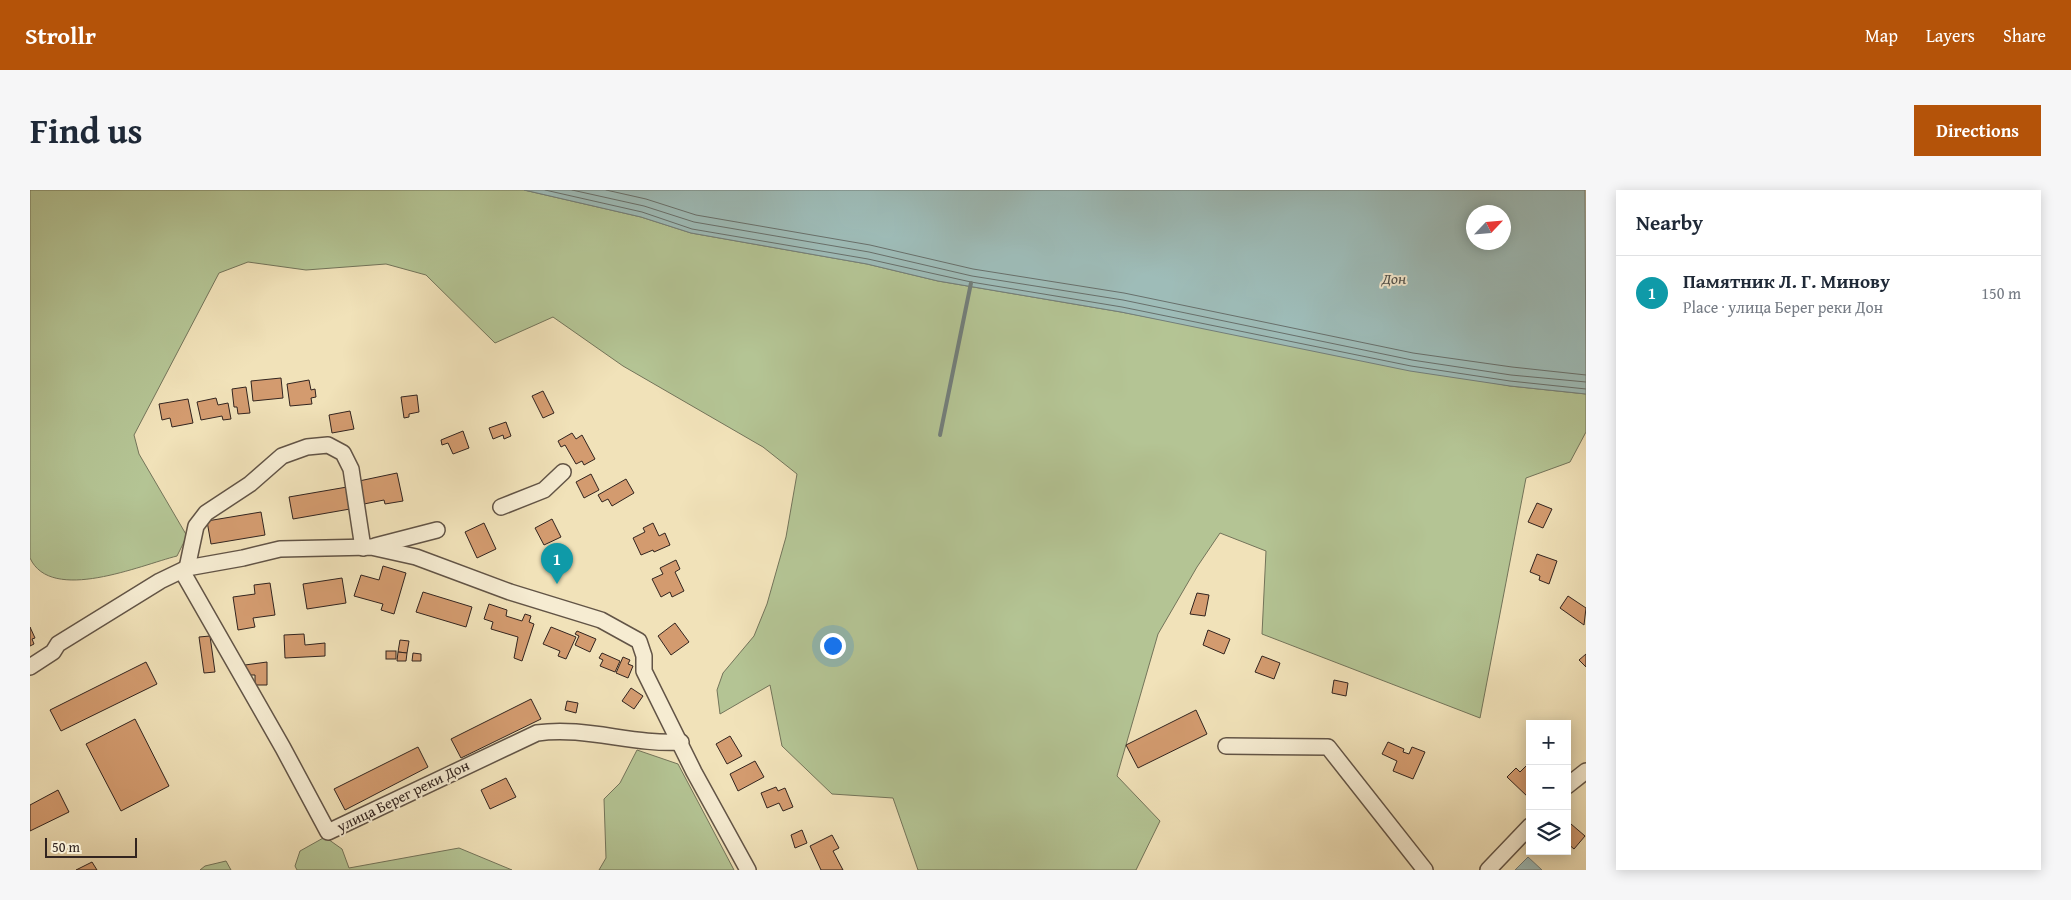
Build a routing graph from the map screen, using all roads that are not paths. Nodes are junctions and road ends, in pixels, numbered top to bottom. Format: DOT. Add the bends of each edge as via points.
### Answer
graph roads {
  1 [pos="563,472"];
  2 [pos="501,507"];
  3 [pos="437,530"];
  4 [pos="367,547"];
  5 [pos="185,570"];
  6 [pos="30,667"];
  7 [pos="680,742"];
  8 [pos="1226,746"];
  9 [pos="1586,771"];
  10 [pos="1571,783"];
  11 [pos="1526,830"];
  12 [pos="1421,869"];
  13 [pos="748,870"];
  14 [pos="1488,870"];
  1 -- 2 [label="street" via="544,490"];
  3 -- 4 [label="street"];
  4 -- 5 [label="street" via="280,549"];
  4 -- 5 [label="street" via="351,469 343,453 328,445 307,447 282,456 250,484 206,513 196,526"];
  4 -- 7 [label="street" via="416,557 510,592 601,620 639,641 644,671"];
  5 -- 6 [label="street" via="58,644 53,652"];
  5 -- 7 [label="street, улица Берег реки Дон" via="328,832 537,733 562,730 659,743"];
  7 -- 13 [label="street"];
  8 -- 12 [label="street" via="1328,747"];
  9 -- 10 [label="street"];
  11 -- 14 [label="street"];
}
